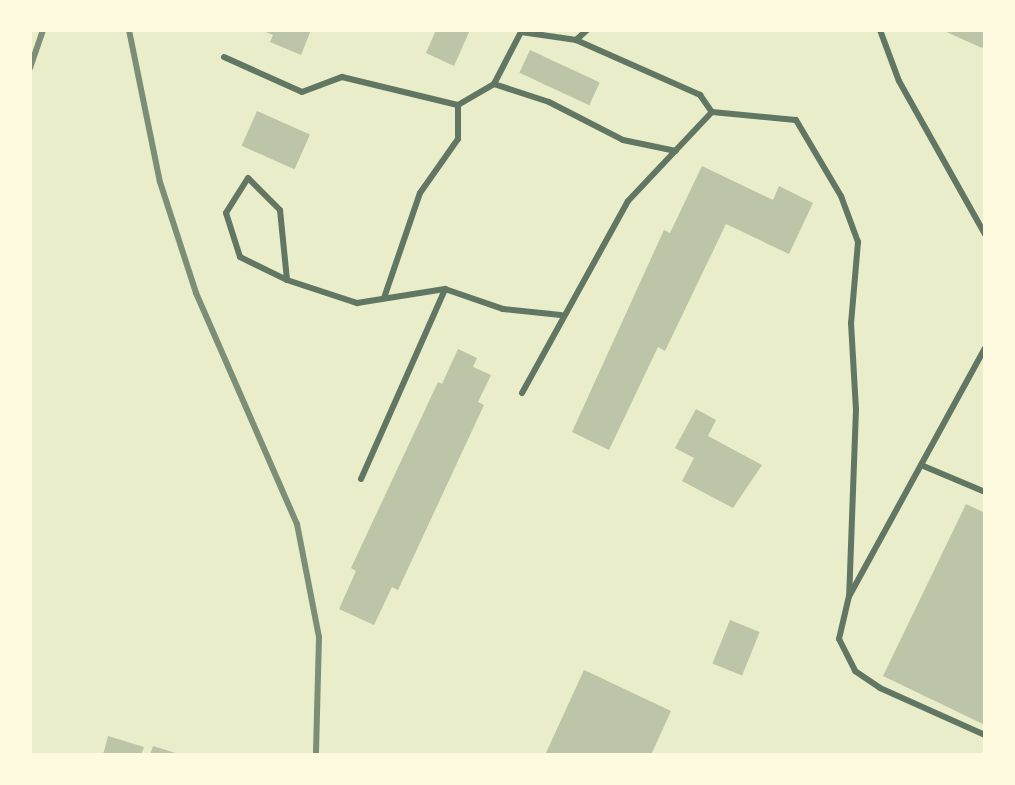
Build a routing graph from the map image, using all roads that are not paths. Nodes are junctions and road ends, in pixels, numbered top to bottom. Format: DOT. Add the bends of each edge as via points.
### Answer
graph roads {
  1 [pos="587,30"];
  2 [pos="880,31"];
  3 [pos="576,40"];
  4 [pos="224,57"];
  5 [pos="494,84"];
  6 [pos="458,105"];
  7 [pos="712,112"];
  8 [pos="676,151"];
  9 [pos="985,234"];
  10 [pos="287,280"];
  11 [pos="445,289"];
  12 [pos="384,298"];
  13 [pos="561,315"];
  14 [pos="985,348"];
  15 [pos="522,393"];
  16 [pos="921,465"];
  17 [pos="361,479"];
  18 [pos="985,492"];
  19 [pos="849,596"];
  20 [pos="985,735"];
  1 -- 3 [label="lane"];
  2 -- 9 [label="lane" via="899,81"];
  3 -- 5 [label="lane" via="521,32"];
  3 -- 7 [label="lane" via="700,95"];
  4 -- 6 [label="lane" via="302,92 342,77"];
  5 -- 6 [label="lane"];
  5 -- 8 [label="lane" via="549,102 623,140"];
  6 -- 12 [label="lane" via="458,139 420,193"];
  7 -- 8 [label="lane"];
  7 -- 19 [label="lane" via="796,120 841,196 858,242 851,323 856,409"];
  8 -- 13 [label="lane" via="628,201"];
  10 -- 10 [label="lane" via="240,257 226,213 248,178 280,210"];
  10 -- 12 [label="lane" via="357,303"];
  11 -- 12 [label="lane"];
  11 -- 13 [label="lane" via="503,309"];
  11 -- 17 [label="lane"];
  13 -- 15 [label="lane"];
  14 -- 16 [label="lane"];
  16 -- 18 [label="lane"];
  16 -- 19 [label="lane"];
  19 -- 20 [label="lane" via="839,639 855,671"];
}
